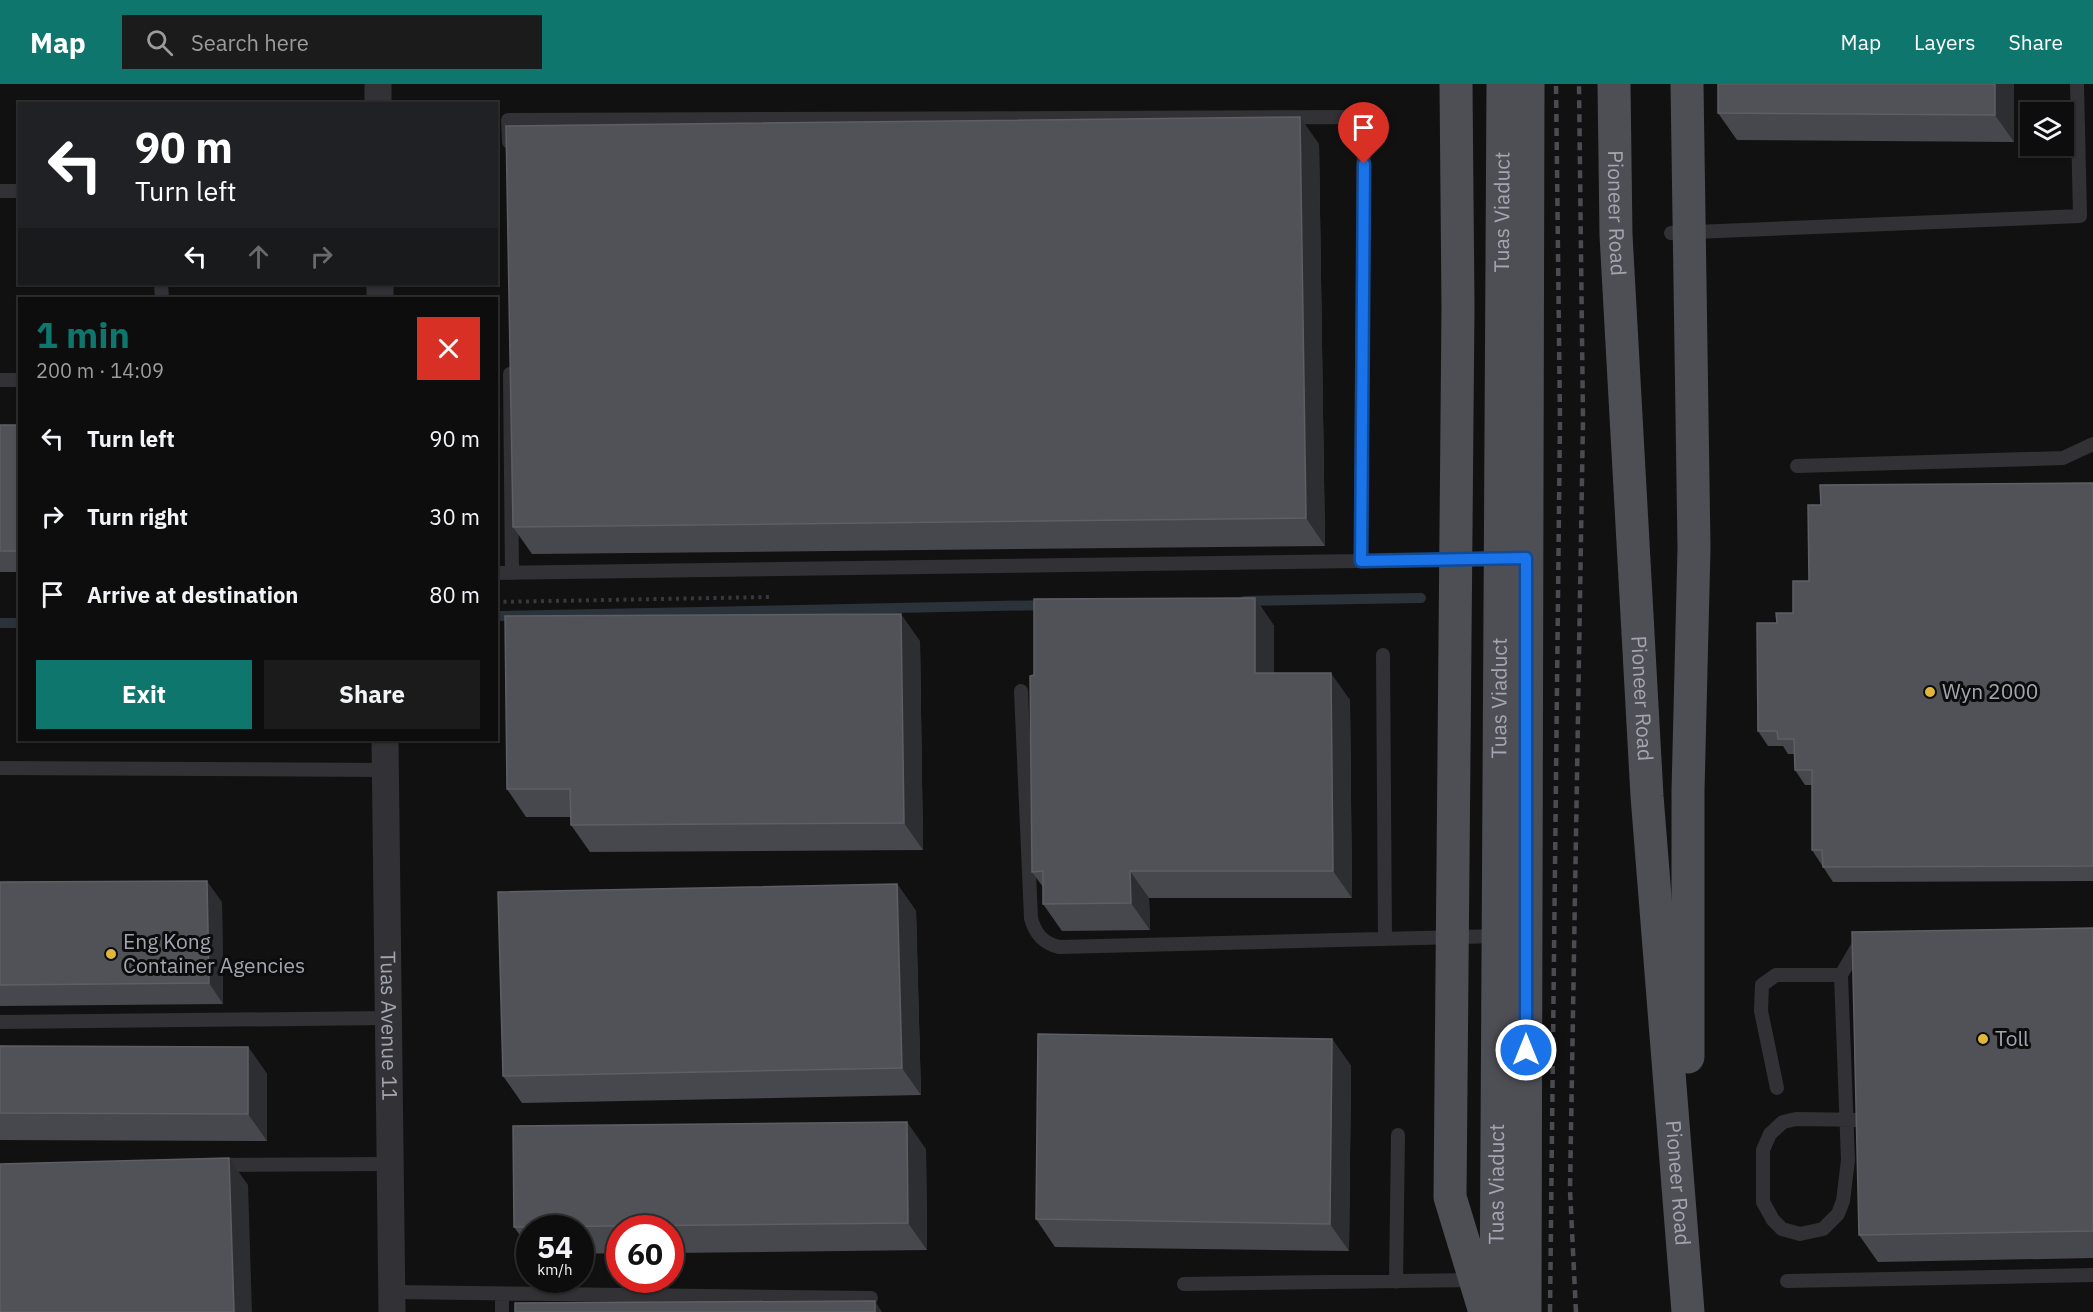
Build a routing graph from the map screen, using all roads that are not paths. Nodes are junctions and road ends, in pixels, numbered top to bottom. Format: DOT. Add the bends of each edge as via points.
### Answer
graph roads {
  1 [pos="378,84"];
  2 [pos="1456,84"];
  3 [pos="1503,84"];
  4 [pos="1528,84"];
  5 [pos="1614,84"];
  6 [pos="1687,84"];
  7 [pos="2077,84"];
  8 [pos="378,102"];
  9 [pos="509,156"];
  10 [pos="0,191"];
  11 [pos="18,191"];
  12 [pos="1671,232"];
  13 [pos="510,358"];
  14 [pos="0,380"];
  15 [pos="18,380"];
  16 [pos="2093,444"];
  17 [pos="1797,466"];
  18 [pos="1526,558"];
  19 [pos="1361,561"];
  20 [pos="498,573"];
  21 [pos="512,573"];
  22 [pos="1383,655"];
  23 [pos="1021,691"];
  24 [pos="385,741"];
  25 [pos="0,768"];
  26 [pos="385,770"];
  27 [pos="1526,936"];
  28 [pos="1385,939"];
  29 [pos="1883,940"];
  30 [pos="1841,975"];
  31 [pos="388,1018"];
  32 [pos="0,1022"];
  33 [pos="1777,1088"];
  34 [pos="1874,1120"];
  35 [pos="1398,1135"];
  36 [pos="390,1164"];
  37 [pos="201,1165"];
  38 [pos="2093,1275"];
  39 [pos="1526,1278"];
  40 [pos="1788,1281"];
  41 [pos="1396,1282"];
  42 [pos="1184,1284"];
  43 [pos="502,1294"];
  44 [pos="872,1298"];
  45 [pos="392,1302"];
  46 [pos="1688,1303"];
  47 [pos="502,1312"];
  48 [pos="1485,1312"];
  49 [pos="1496,1312"];
  50 [pos="1525,1312"];
  1 -- 8 [label="street"];
  2 -- 48 [label="main road" via="1458,319 1450,1197"];
  3 -- 49 [label="main road, Tuas Viaduct"];
  4 -- 18 [label="main road"];
  5 -- 46 [label="main road, Pioneer Road" via="1616,235 1647,796"];
  6 -- 46 [label="main road" via="1694,548 1688,791"];
  7 -- 12 [label="lane" via="2080,216"];
  9 -- 19 [label="lane" via="508,120 1365,117"];
  10 -- 11 [label="lane"];
  13 -- 21 [label="lane"];
  14 -- 15 [label="lane"];
  16 -- 17 [label="lane" via="2063,458"];
  18 -- 19 [label="lane"];
  18 -- 27 [label="main road"];
  19 -- 21 [label="lane"];
  20 -- 21 [label="lane"];
  22 -- 28 [label="lane"];
  23 -- 28 [label="lane" via="1031,918 1034,930 1048,944"];
  24 -- 26 [label="street, Tuas Avenue 11"];
  25 -- 26 [label="lane"];
  26 -- 31 [label="street, Tuas Avenue 11"];
  27 -- 28 [label="lane"];
  27 -- 39 [label="main road"];
  29 -- 30 [label="lane" via="1858,945"];
  30 -- 33 [label="lane" via="1776,975 1762,985 1761,1011"];
  30 -- 34 [label="lane" via="1848,1160 1843,1201 1838,1214 1823,1229 1800,1234 1782,1229 1763,1202 1763,1150 1770,1134 1783,1122 1796,1119"];
  31 -- 32 [label="lane"];
  31 -- 36 [label="street, Tuas Avenue 11"];
  35 -- 41 [label="lane"];
  36 -- 37 [label="lane"];
  36 -- 45 [label="street, Tuas Avenue 11"];
  38 -- 40 [label="lane"];
  39 -- 41 [label="lane"];
  39 -- 50 [label="main road"];
  41 -- 42 [label="lane"];
  43 -- 44 [label="lane"];
  43 -- 45 [label="lane"];
  43 -- 47 [label="lane"];
}
